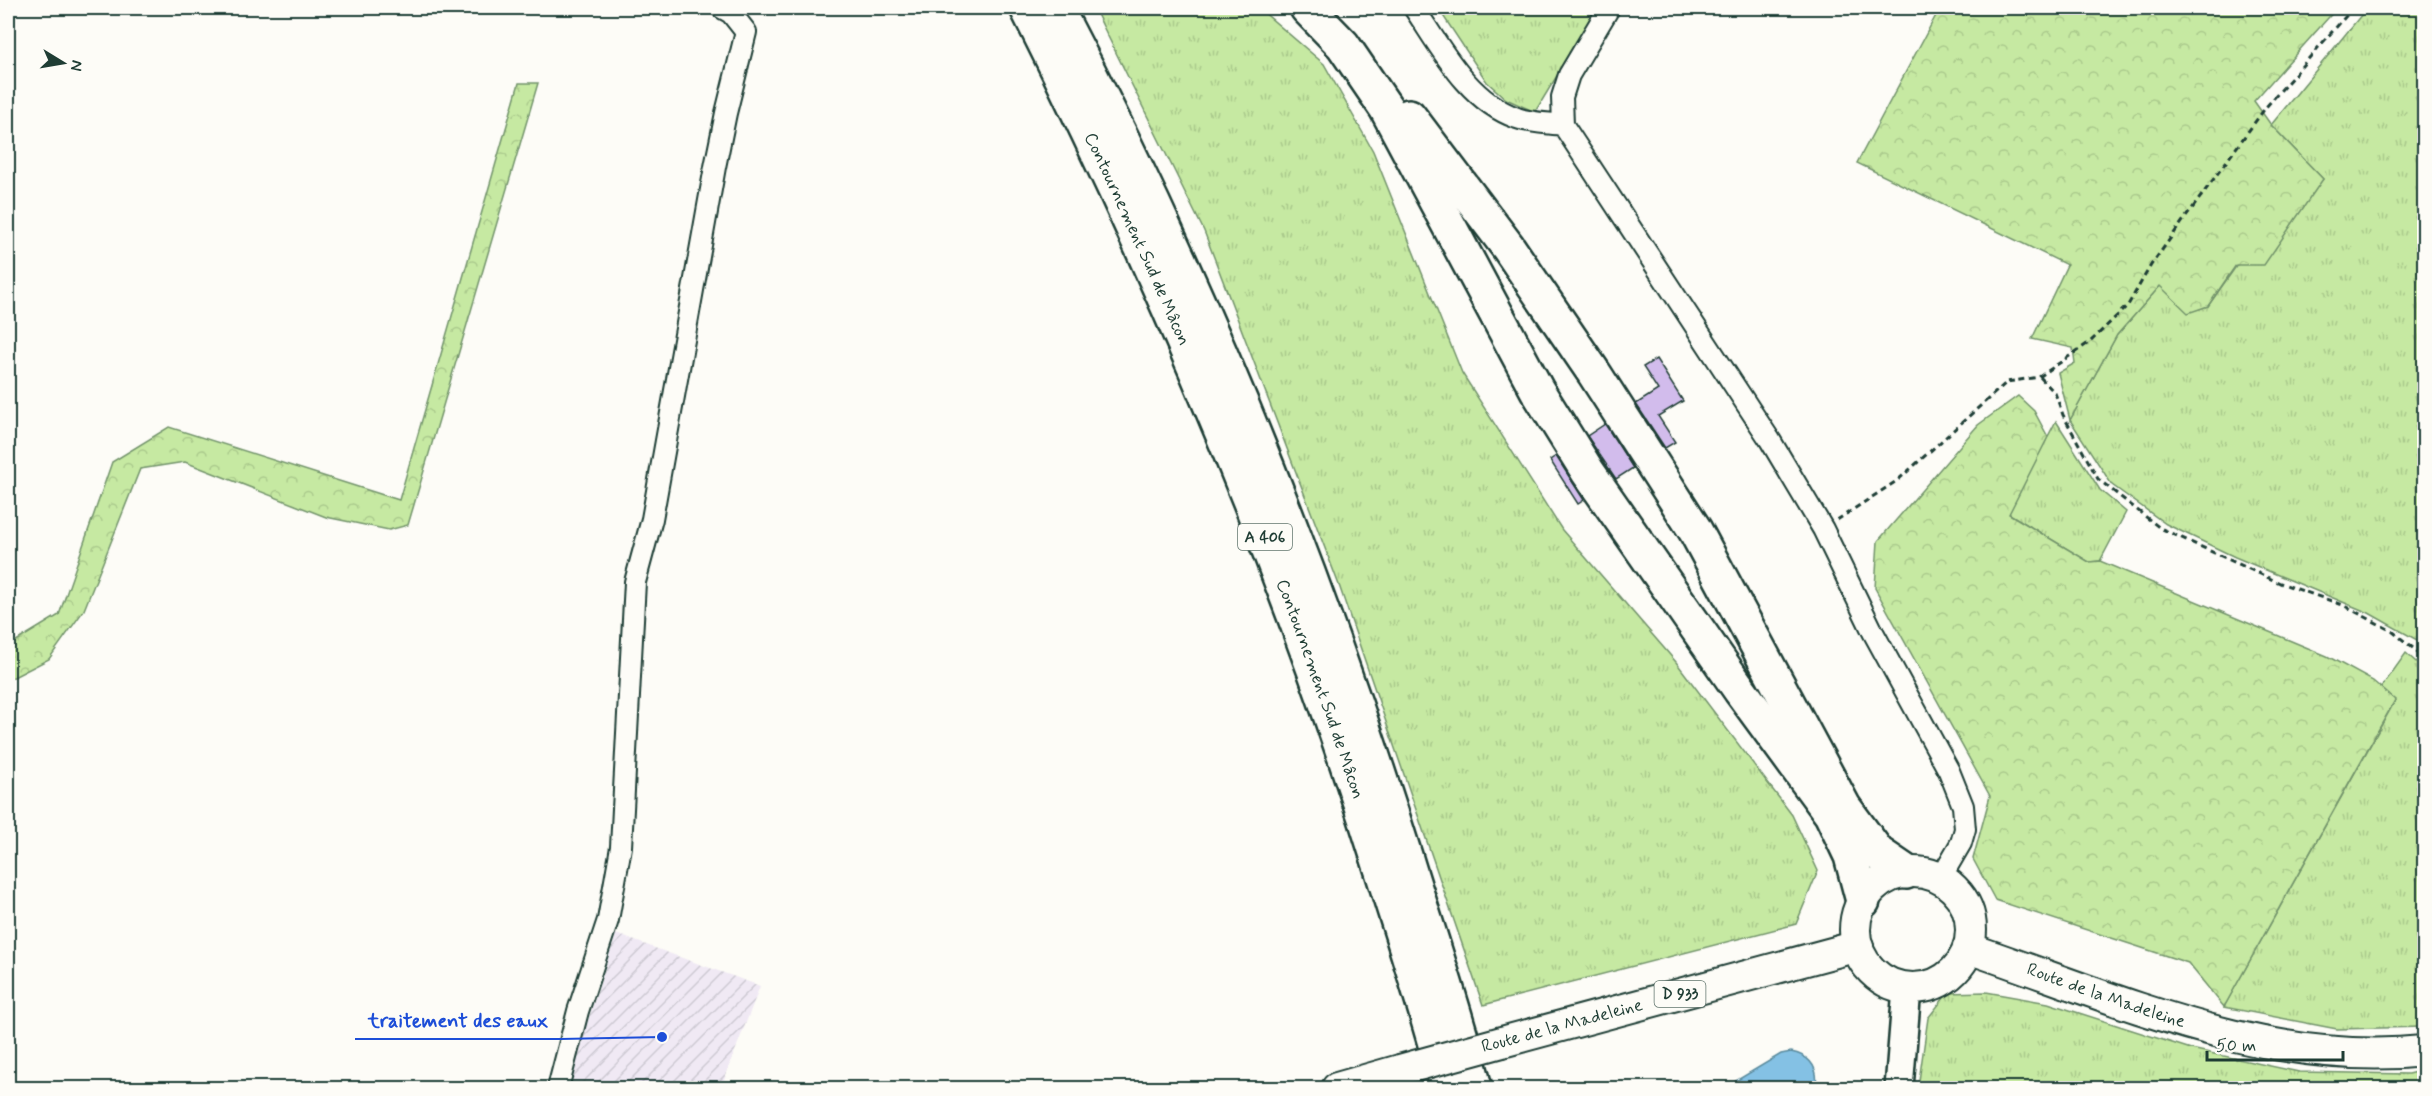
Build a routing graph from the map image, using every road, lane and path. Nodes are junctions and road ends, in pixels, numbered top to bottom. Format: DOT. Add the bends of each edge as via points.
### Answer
graph roads {
  1 [pos="722,8"];
  2 [pos="1027,8"];
  3 [pos="1056,8"];
  4 [pos="1307,8"];
  5 [pos="1340,8"];
  6 [pos="1414,8"];
  7 [pos="1609,8"];
  8 [pos="2353,8"];
  9 [pos="1563,124"];
  10 [pos="2039,377"];
  11 [pos="1823,529"];
  12 [pos="2424,657"];
  13 [pos="1906,872"];
  14 [pos="1940,879"];
  15 [pos="1863,901"];
  16 [pos="1858,946"];
  17 [pos="1968,948"];
  18 [pos="1907,988"];
  19 [pos="2424,1051"];
  20 [pos="558,1089"];
  21 [pos="1336,1089"];
  22 [pos="1447,1089"];
  23 [pos="1475,1089"];
  24 [pos="1899,1089"];
  1 -- 20 [label="street" via="731,13 746,33 715,167 652,519 634,582 621,847 608,920"];
  2 -- 22 [label="highway, Contournement Sud de Mâcon / A 406" via="1148,256 1283,583 1365,816"];
  3 -- 23 [label="highway, Contournement Sud de Mâcon / A 406" via="1171,246 1238,398 1303,561 1385,792"];
  4 -- 15 [label="highway" via="1343,45 1386,108 1537,390 1588,472 1831,814 1851,856"];
  5 -- 13 [label="highway" via="1405,111 1508,247 1594,373 1695,530 1844,807 1878,853"];
  6 -- 9 [label="street" via="1458,72 1491,106 1518,119"];
  7 -- 9 [label="street" via="1569,75 1562,97"];
  8 -- 10 [label="path" via="2266,107 2151,265 2128,305 2090,342"];
  9 -- 11 [label="street" via="1770,440"];
  10 -- 11 [label="path" via="2007,381 1898,480"];
  10 -- 12 [label="path" via="2055,393 2098,479 2160,528 2280,583 2343,605 2392,631"];
  11 -- 14 [label="street" via="1959,792 1966,820 1962,843"];
  13 -- 14 [label="main road"];
  13 -- 15 [label="main road" via="1877,885"];
  14 -- 17 [label="main road" via="1952,887 1967,909"];
  15 -- 16 [label="main road" via="1855,932"];
  16 -- 18 [label="main road" via="1876,975"];
  16 -- 21 [label="main road, Route de la Madeleine / D 933, bridge"];
  17 -- 18 [label="main road" via="1950,974 1922,987"];
  17 -- 19 [label="main road, Route de la Madeleine" via="2232,1037 2335,1053"];
  18 -- 24 [label="main road"];
}
